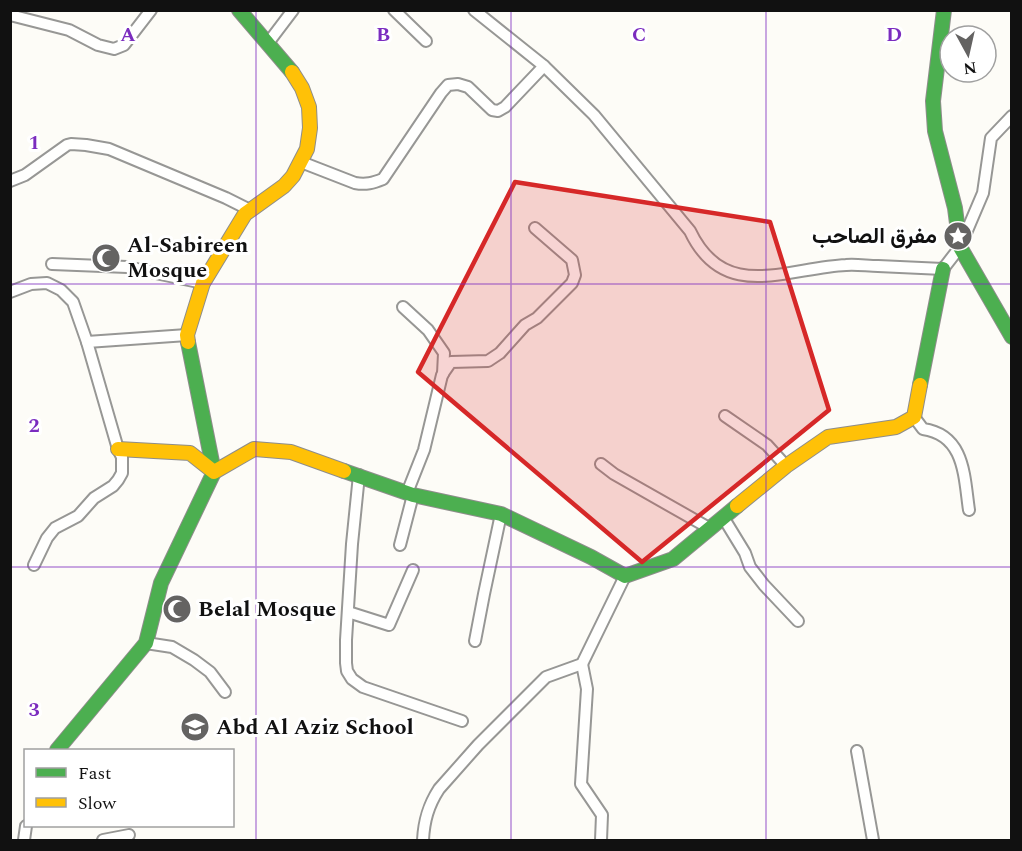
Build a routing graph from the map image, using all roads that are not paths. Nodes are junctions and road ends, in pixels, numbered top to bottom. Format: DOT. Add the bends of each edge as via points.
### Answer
graph roads {
  1 [pos="151,10"];
  2 [pos="239,10"];
  3 [pos="292,10"];
  4 [pos="394,10"];
  5 [pos="474,10"];
  6 [pos="944,10"];
  7 [pos="10,15"];
  8 [pos="426,41"];
  9 [pos="268,43"];
  10 [pos="544,66"];
  11 [pos="1011,116"];
  12 [pos="302,162"];
  13 [pos="10,182"];
  14 [pos="250,210"];
  15 [pos="535,228"];
  16 [pos="960,247"];
  17 [pos="52,264"];
  18 [pos="943,269"];
  19 [pos="203,283"];
  20 [pos="10,292"];
  21 [pos="403,307"];
  22 [pos="187,335"];
  23 [pos="1011,336"];
  24 [pos="87,342"];
  25 [pos="442,375"];
  26 [pos="725,417"];
  27 [pos="914,417"];
  28 [pos="118,449"];
  29 [pos="601,464"];
  30 [pos="786,466"];
  31 [pos="214,472"];
  32 [pos="359,476"];
  33 [pos="410,494"];
  34 [pos="969,510"];
  35 [pos="501,514"];
  36 [pos="723,517"];
  37 [pos="709,528"];
  38 [pos="400,545"];
  39 [pos="34,565"];
  40 [pos="414,570"];
  41 [pos="625,576"];
  42 [pos="348,612"];
  43 [pos="798,621"];
  44 [pos="475,641"];
  45 [pos="146,643"];
  46 [pos="582,664"];
  47 [pos="225,692"];
  48 [pos="462,721"];
  49 [pos="58,749"];
  50 [pos="857,751"];
  51 [pos="129,835"];
  52 [pos="103,840"];
  53 [pos="423,840"];
  54 [pos="601,840"];
  55 [pos="873,840"];
  1 -- 7 [label="street" via="124,45 114,49 69,30"];
  2 -- 9 [label="street"];
  3 -- 9 [label="street"];
  4 -- 8 [label="street"];
  5 -- 10 [label="street"];
  6 -- 16 [label="street" via="934,85 934,118"];
  9 -- 12 [label="street" via="295,75 309,107 310,128"];
  10 -- 12 [label="street" via="498,111 468,87 448,85 383,180 355,183"];
  10 -- 18 [label="street" via="594,115 690,231 701,251 723,269 760,276 846,264"];
  11 -- 16 [label="street" via="991,138 983,193"];
  12 -- 14 [label="street" via="284,186"];
  13 -- 14 [label="street" via="71,144 86,145 109,149"];
  14 -- 19 [label="street"];
  15 -- 25 [label="street" via="572,260 572,283 488,361 451,362"];
  16 -- 18 [label="street"];
  16 -- 23 [label="street"];
  17 -- 19 [label="street" via="127,267"];
  18 -- 27 [label="street"];
  19 -- 22 [label="street"];
  20 -- 24 [label="street" via="42,282 62,290 73,302"];
  21 -- 25 [label="street" via="444,352"];
  22 -- 24 [label="street"];
  22 -- 31 [label="street"];
  24 -- 28 [label="street"];
  25 -- 33 [label="street"];
  26 -- 30 [label="street" via="767,445"];
  27 -- 30 [label="street" via="896,427 828,437"];
  27 -- 34 [label="street" via="923,429 936,430 955,447 962,460"];
  28 -- 31 [label="street" via="190,453"];
  28 -- 39 [label="street" via="122,457 118,480 78,516 55,528"];
  29 -- 37 [label="street"];
  30 -- 36 [label="street"];
  31 -- 32 [label="street" via="254,449 291,452"];
  31 -- 45 [label="street" via="161,583"];
  32 -- 33 [label="street"];
  32 -- 42 [label="street"];
  33 -- 35 [label="street"];
  33 -- 38 [label="street"];
  35 -- 41 [label="street"];
  35 -- 44 [label="street"];
  36 -- 37 [label="street"];
  36 -- 43 [label="street" via="750,567"];
  37 -- 41 [label="street" via="673,559"];
  40 -- 42 [label="street" via="389,625"];
  41 -- 46 [label="street"];
  42 -- 48 [label="street" via="346,666 355,682"];
  45 -- 47 [label="street" via="172,647 194,660 210,672"];
  45 -- 49 [label="street"];
  46 -- 53 [label="street" via="546,676 471,753 433,797"];
  46 -- 54 [label="street" via="586,689 581,784 602,814"];
  50 -- 55 [label="street"];
  51 -- 52 [label="street"];
}
